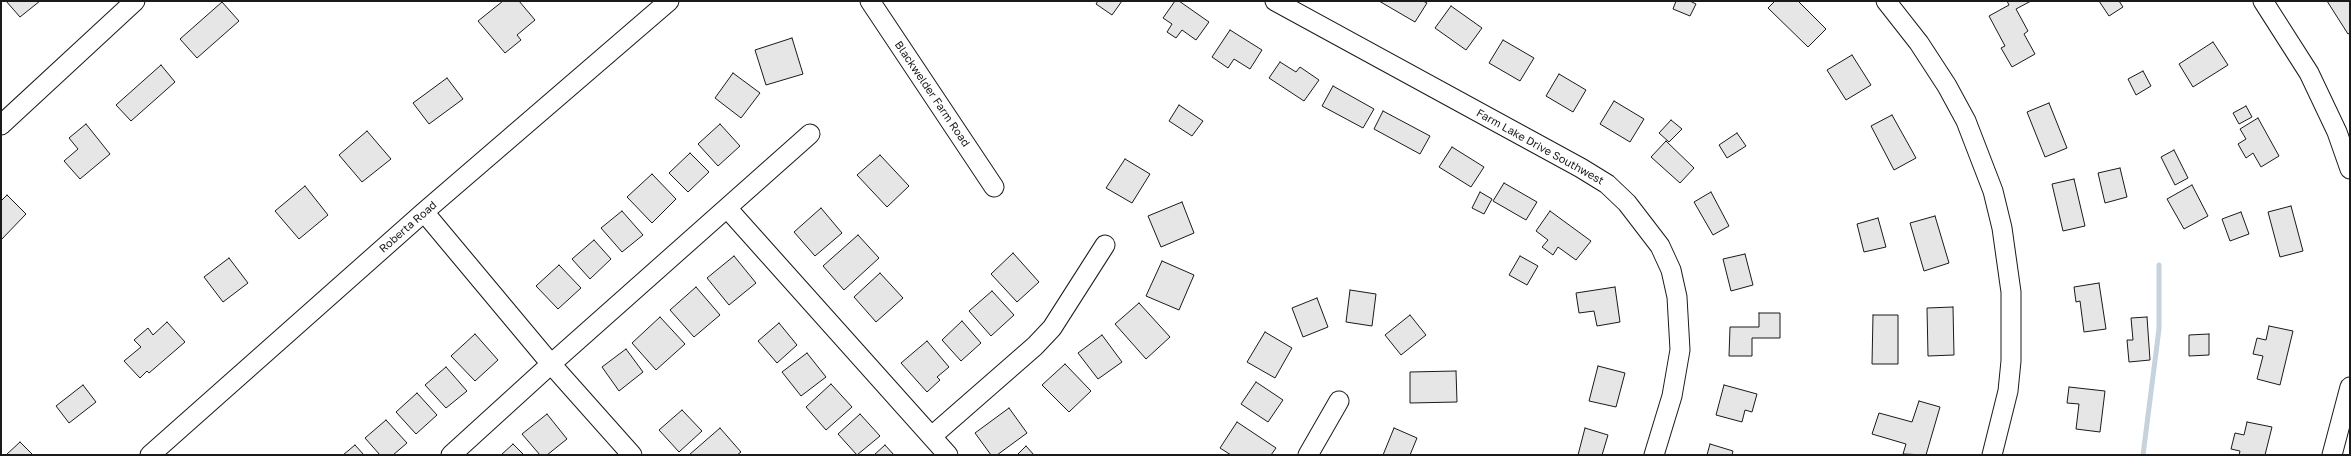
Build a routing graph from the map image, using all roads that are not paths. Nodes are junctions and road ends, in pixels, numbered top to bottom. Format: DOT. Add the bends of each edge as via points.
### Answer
graph roads {
  1 [pos="135,1"];
  2 [pos="669,1"];
  3 [pos="870,1"];
  4 [pos="1275,1"];
  5 [pos="1886,1"];
  6 [pos="2263,1"];
  7 [pos="1,125"];
  8 [pos="2344,126"];
  9 [pos="810,134"];
  10 [pos="2350,168"];
  11 [pos="994,187"];
  12 [pos="727,208"];
  13 [pos="424,212"];
  14 [pos="1105,245"];
  15 [pos="551,364"];
  16 [pos="2350,387"];
  17 [pos="1339,401"];
  18 [pos="932,436"];
  19 [pos="150,455"];
  20 [pos="451,455"];
  21 [pos="632,455"];
  22 [pos="948,455"];
  23 [pos="1308,455"];
  24 [pos="1654,455"];
  25 [pos="1992,455"];
  26 [pos="2332,455"];
  1 -- 7 [label="street"];
  2 -- 13 [label="street, Roberta Road"];
  3 -- 11 [label="street, Blackwelder Farm Road"];
  4 -- 24 [label="street, Farm Lake Drive Southwest" via="1581,168 1628,202 1660,246 1671,270 1677,297 1680,350 1672,396"];
  5 -- 25 [label="street" via="1947,86 1966,121 1993,191 2002,228 2011,292 2011,361 2008,391"];
  6 -- 8 [label="street"];
  8 -- 10 [label="street"];
  9 -- 12 [label="street"];
  12 -- 15 [label="street"];
  12 -- 18 [label="street"];
  13 -- 15 [label="street"];
  13 -- 19 [label="street, Roberta Road"];
  14 -- 18 [label="street" via="1052,328 1035,346"];
  15 -- 20 [label="street"];
  15 -- 21 [label="street"];
  16 -- 26 [label="street"];
  17 -- 23 [label="street"];
  18 -- 22 [label="street"];
}
